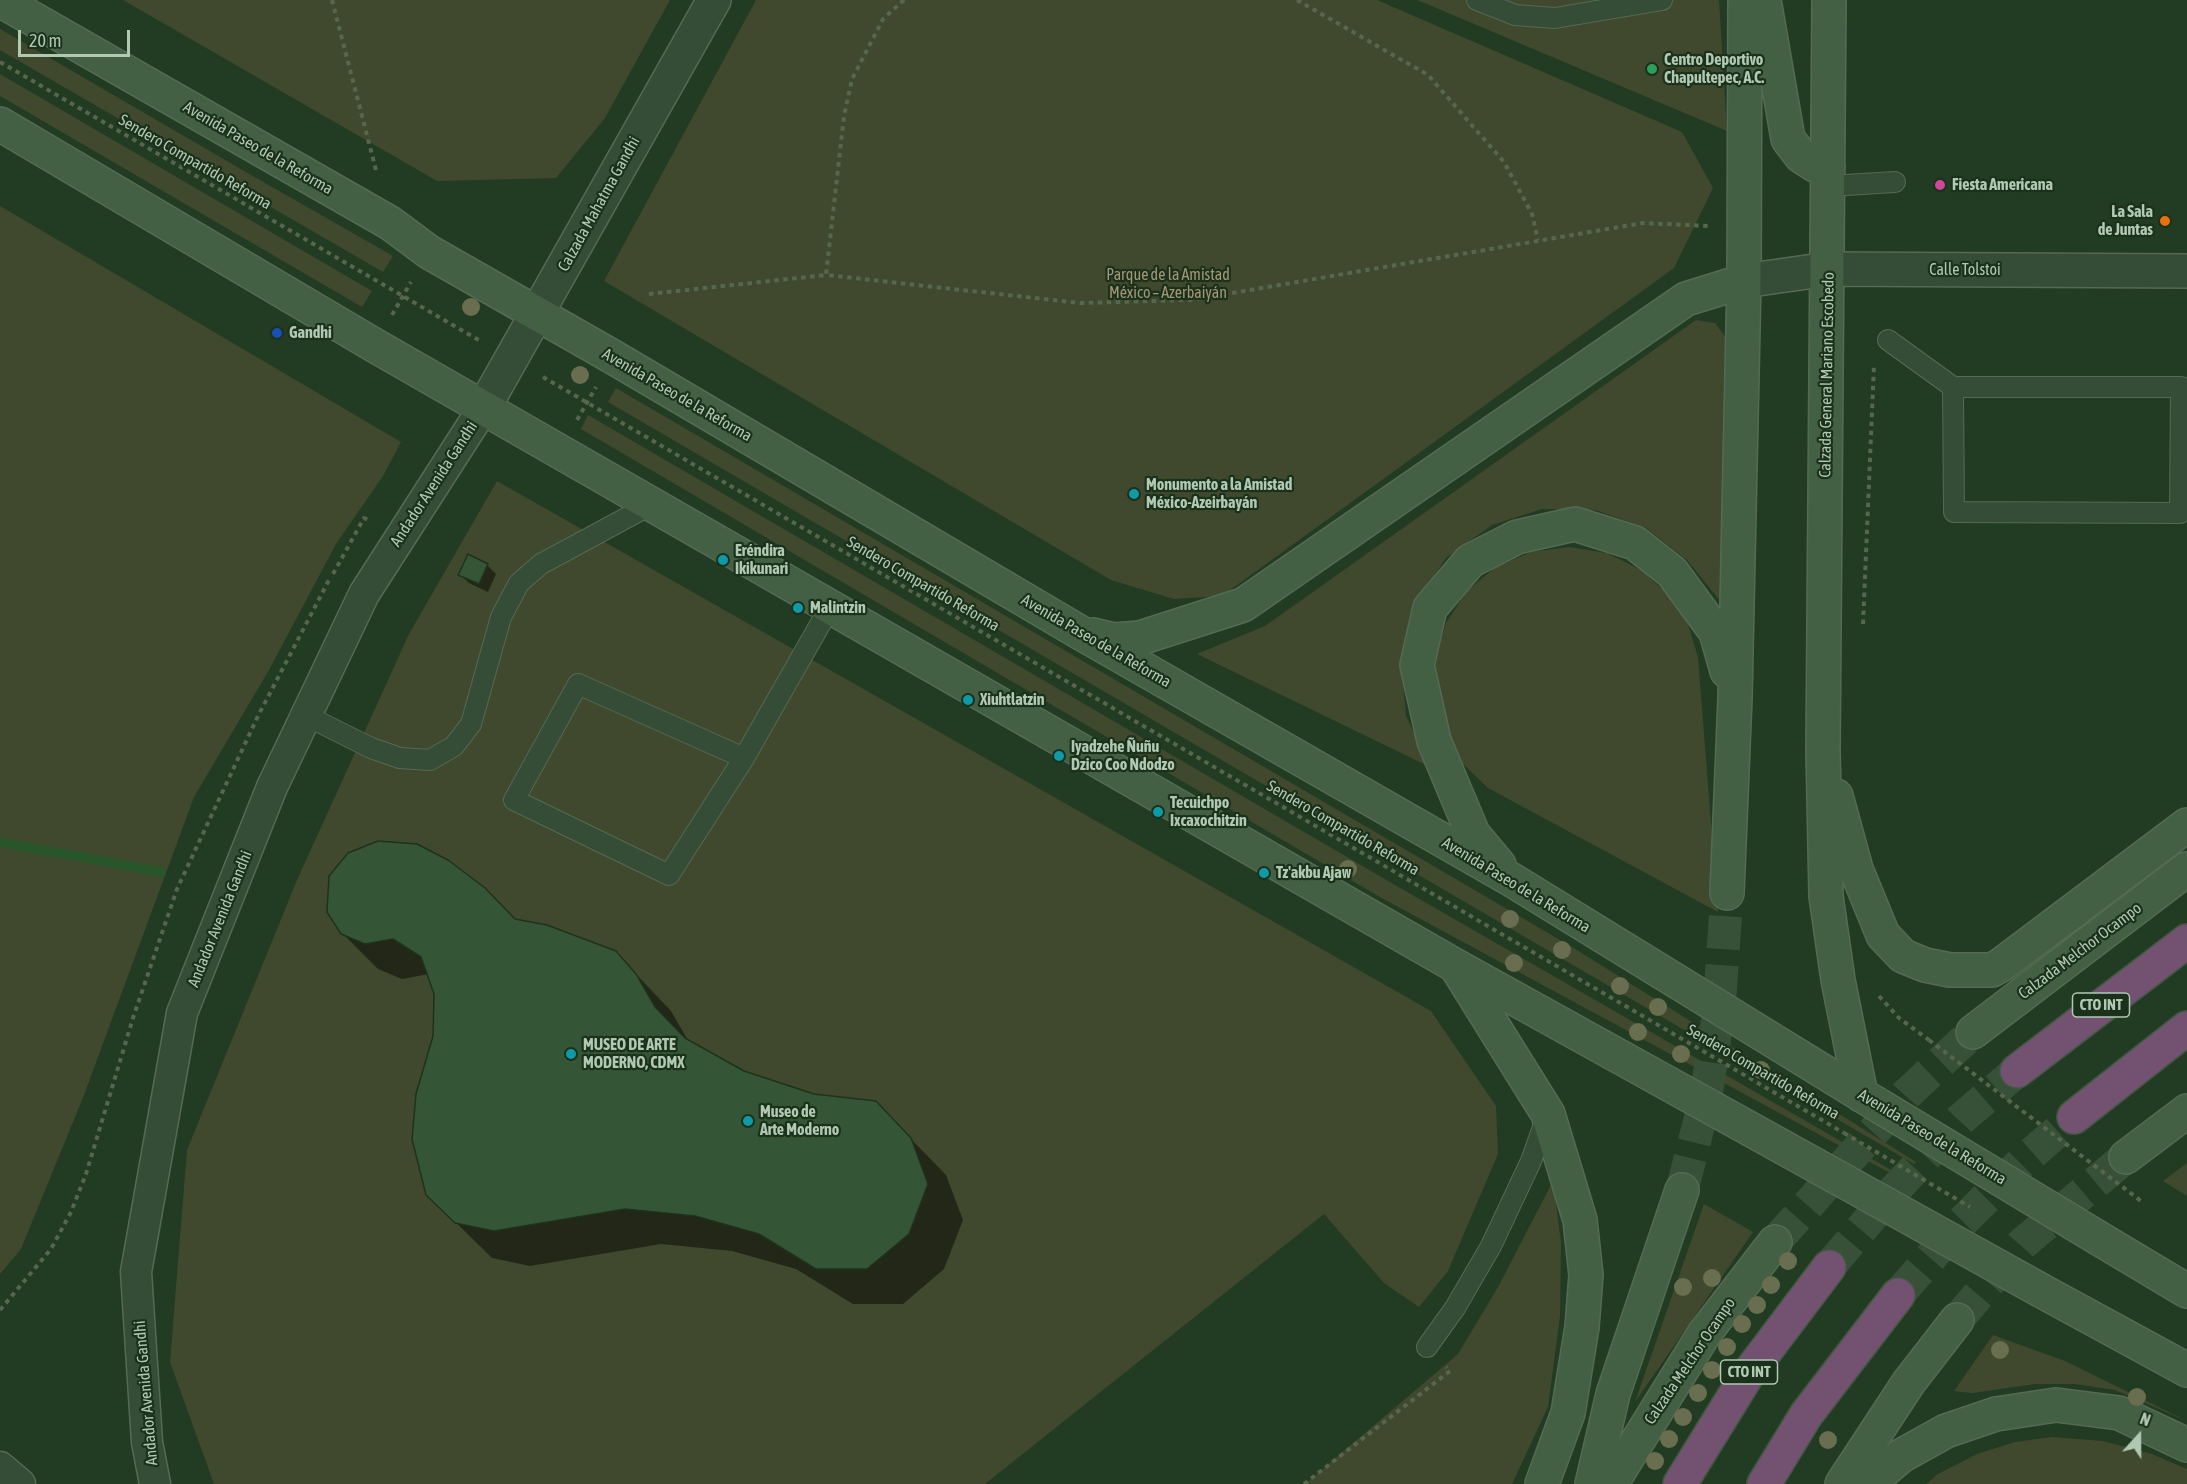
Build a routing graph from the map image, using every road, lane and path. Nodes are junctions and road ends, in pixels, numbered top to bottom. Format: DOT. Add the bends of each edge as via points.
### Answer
graph roads {
  1 [pos="0,0"];
  2 [pos="332,0"];
  3 [pos="714,0"];
  4 [pos="904,0"];
  5 [pos="1297,0"];
  6 [pos="1477,0"];
  7 [pos="1662,0"];
  8 [pos="1745,0"];
  9 [pos="1764,0"];
  10 [pos="1829,0"];
  11 [pos="0,62"];
  12 [pos="0,124"];
  13 [pos="1829,177"];
  14 [pos="1895,182"];
  15 [pos="390,223"];
  16 [pos="1711,226"];
  17 [pos="1538,240"];
  18 [pos="1828,269"];
  19 [pos="2187,271"];
  20 [pos="826,275"];
  21 [pos="413,280"];
  22 [pos="1744,281"];
  23 [pos="650,294"];
  24 [pos="403,296"];
  25 [pos="537,314"];
  26 [pos="388,322"];
  27 [pos="474,337"];
  28 [pos="1888,340"];
  29 [pos="1874,364"];
  30 [pos="600,380"];
  31 [pos="1953,387"];
  32 [pos="563,389"];
  33 [pos="587,403"];
  34 [pos="484,407"];
  35 [pos="574,425"];
  36 [pos="652,504"];
  37 [pos="830,607"];
  38 [pos="1863,626"];
  39 [pos="1081,633"];
  40 [pos="1735,698"];
  41 [pos="307,716"];
  42 [pos="1823,750"];
  43 [pos="744,758"];
  44 [pos="2187,825"];
  45 [pos="2187,869"];
  46 [pos="1512,880"];
  47 [pos="1727,893"];
  48 [pos="2187,941"];
  49 [pos="1456,966"];
  50 [pos="2187,1028"];
  51 [pos="1973,1032"];
  52 [pos="1929,1040"];
  53 [pos="2017,1071"];
  54 [pos="1867,1098"];
  55 [pos="2187,1111"];
  56 [pos="1548,1114"];
  57 [pos="2074,1117"];
  58 [pos="2127,1157"];
  59 [pos="1682,1190"];
  60 [pos="2141,1201"];
  61 [pos="1978,1211"];
  62 [pos="1775,1242"];
  63 [pos="1829,1267"];
  64 [pos="2187,1291"];
  65 [pos="1898,1295"];
  66 [pos="1957,1320"];
  67 [pos="1427,1347"];
  68 [pos="2187,1370"];
  69 [pos="2187,1445"];
  70 [pos="0,1467"];
  71 [pos="20,1484"];
  72 [pos="155,1484"];
  73 [pos="1304,1484"];
  74 [pos="1542,1484"];
  75 [pos="1592,1484"];
  76 [pos="1611,1484"];
  77 [pos="1680,1484"];
  78 [pos="1764,1484"];
  79 [pos="1842,1484"];
  80 [pos="1868,1484"];
  1 -- 15 [label="main road, Avenida Paseo de la Reforma"];
  2 -- 15 [label="path"];
  3 -- 25 [label="street, Calzada Mahatma Gandhi"];
  4 -- 20 [label="path" via="883,20 852,79 844,116"];
  5 -- 17 [label="path" via="1428,75 1504,162 1532,214"];
  6 -- 7 [label="lane" via="1515,15 1555,18"];
  8 -- 22 [label="main road"];
  9 -- 13 [label="main road" via="1788,139 1801,156"];
  10 -- 13 [label="main road, Calzada General Mariano Escobedo"];
  11 -- 24 [label="path, Sendero Compartido Reforma"];
  12 -- 34 [label="main road"];
  13 -- 14 [label="lane"];
  13 -- 18 [label="main road, Calzada General Mariano Escobedo"];
  15 -- 25 [label="main road, Avenida Paseo de la Reforma" via="429,252"];
  16 -- 17 [label="path" via="1643,223"];
  17 -- 20 [label="path" via="1191,300 1080,303"];
  18 -- 19 [label="street, Calle Tolstoi"];
  18 -- 22 [label="street, Calle Tolstoi"];
  18 -- 42 [label="main road, Calzada General Mariano Escobedo"];
  20 -- 23 [label="path"];
  21 -- 24 [label="path"];
  22 -- 39 [label="main road" via="1686,299 1243,605 1140,638 1114,640"];
  22 -- 40 [label="main road"];
  24 -- 26 [label="path"];
  24 -- 27 [label="path, Sendero Compartido Reforma"];
  25 -- 34 [label="street, Calzada Mahatma Gandhi"];
  25 -- 39 [label="main road, Avenida Paseo de la Reforma"];
  28 -- 31 [label="lane"];
  29 -- 38 [label="path"];
  30 -- 33 [label="path"];
  31 -- 31 [label="lane" via="1954,512 2180,513 2181,387"];
  32 -- 33 [label="path, Sendero Compartido Reforma"];
  33 -- 35 [label="path"];
  33 -- 61 [label="path, Sendero Compartido Reforma, bridge"];
  34 -- 36 [label="main road"];
  34 -- 41 [label="street, Andador Avenida Gandhi" via="364,594"];
  36 -- 37 [label="main road"];
  36 -- 41 [label="lane" via="541,564 519,583 501,617 471,724 454,746 430,760 400,758"];
  37 -- 43 [label="lane"];
  37 -- 49 [label="main road"];
  39 -- 46 [label="main road, Avenida Paseo de la Reforma"];
  40 -- 46 [label="main road" via="1716,632 1672,572 1635,543 1575,524 1517,537 1470,561 1430,608 1417,665 1434,741 1473,834"];
  40 -- 47 [label="main road"];
  41 -- 72 [label="street, Andador Avenida Gandhi" via="273,787 182,1012 135,1272 147,1442"];
  42 -- 44 [label="main road" via="1856,869 1883,935 1904,956 1926,966 1992,970 2020,953"];
  42 -- 54 [label="main road" via="1826,896 1838,980"];
  43 -- 43 [label="lane" via="669,875 514,800 578,684"];
  45 -- 51 [label="main road, Calzada Melchor Ocampo"];
  46 -- 54 [label="main road, Avenida Paseo de la Reforma"];
  48 -- 53 [label="highway, CTO INT"];
  49 -- 56 [label="main road"];
  49 -- 68 [label="main road, bridge"];
  50 -- 57 [label="highway"];
  52 -- 60 [label="path, bridge"];
  54 -- 64 [label="main road, Avenida Paseo de la Reforma, bridge"];
  55 -- 58 [label="main road"];
  56 -- 67 [label="lane" via="1491,1246"];
  56 -- 74 [label="main road" via="1580,1220 1586,1275 1568,1413"];
  59 -- 75 [label="main road" via="1613,1394"];
  62 -- 76 [label="main road, Calzada Melchor Ocampo" via="1704,1334"];
  63 -- 77 [label="highway, CTO INT" via="1746,1377"];
  65 -- 78 [label="highway" via="1806,1415"];
  66 -- 79 [label="main road" via="1909,1382"];
  67 -- 73 [label="path" via="1450,1371"];
  69 -- 80 [label="main road" via="2119,1413 2056,1405 1995,1414 1946,1431 1901,1456"];
  70 -- 71 [label="street"];
}
